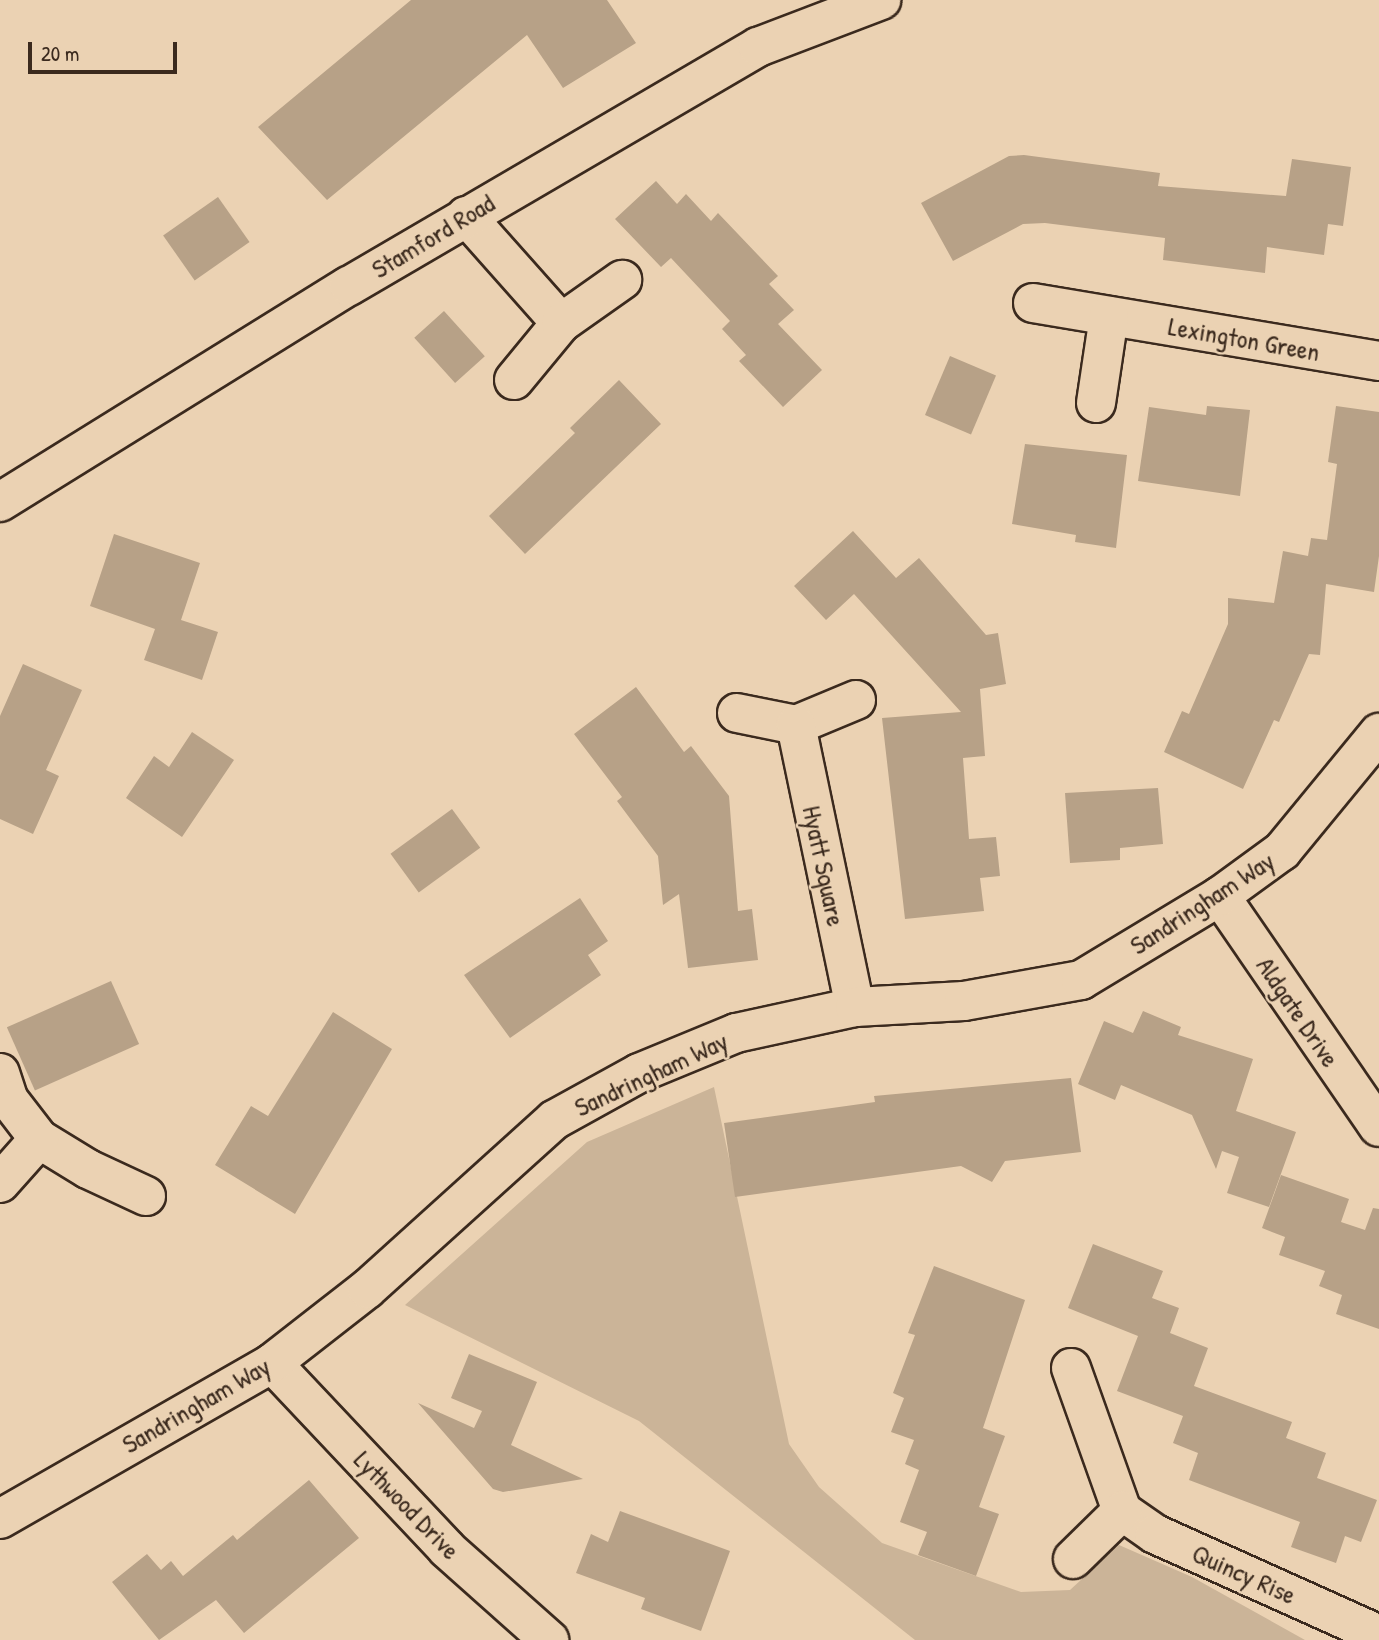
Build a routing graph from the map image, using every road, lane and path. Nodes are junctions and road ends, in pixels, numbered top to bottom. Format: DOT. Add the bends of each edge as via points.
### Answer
graph roads {
  1 [pos="881,0"];
  2 [pos="466,216"];
  3 [pos="622,281"];
  4 [pos="1033,303"];
  5 [pos="1109,316"];
  6 [pos="561,323"];
  7 [pos="1379,361"];
  8 [pos="514,380"];
  9 [pos="1096,403"];
  10 [pos="0,502"];
  11 [pos="856,700"];
  12 [pos="737,713"];
  13 [pos="796,725"];
  14 [pos="1379,733"];
  15 [pos="1220,896"];
  16 [pos="855,1007"];
  17 [pos="0,1073"];
  18 [pos="1379,1127"];
  19 [pos="39,1139"];
  20 [pos="0,1183"];
  21 [pos="146,1196"];
  22 [pos="272,1363"];
  23 [pos="1071,1368"];
  24 [pos="1122,1511"];
  25 [pos="0,1519"];
  26 [pos="1073,1559"];
  27 [pos="1371,1626"];
  28 [pos="549,1640"];
  1 -- 2 [label="street, Stamford Road" via="758,47"];
  2 -- 6 [label="street"];
  2 -- 10 [label="street, Stamford Road"];
  3 -- 6 [label="street"];
  4 -- 5 [label="street, Lexington Green"];
  5 -- 7 [label="street, Lexington Green"];
  5 -- 9 [label="street"];
  6 -- 8 [label="street"];
  11 -- 13 [label="street"];
  12 -- 13 [label="street"];
  13 -- 16 [label="street, Hyatt Square"];
  14 -- 15 [label="street, Sandringham Way" via="1282,850"];
  15 -- 16 [label="street, Sandringham Way" via="1082,980 964,1001"];
  15 -- 18 [label="street, Aldgate Drive"];
  16 -- 22 [label="street, Sandringham Way" via="736,1033 639,1073 554,1120 367,1289"];
  17 -- 19 [label="street" via="9,1100"];
  19 -- 20 [label="street"];
  19 -- 21 [label="street"];
  22 -- 25 [label="street, Sandringham Way"];
  22 -- 28 [label="street, Lythwood Drive" via="447,1549"];
  23 -- 24 [label="street"];
  24 -- 26 [label="street"];
  24 -- 27 [label="street, Quincy Rise" via="1154,1534"];
}
